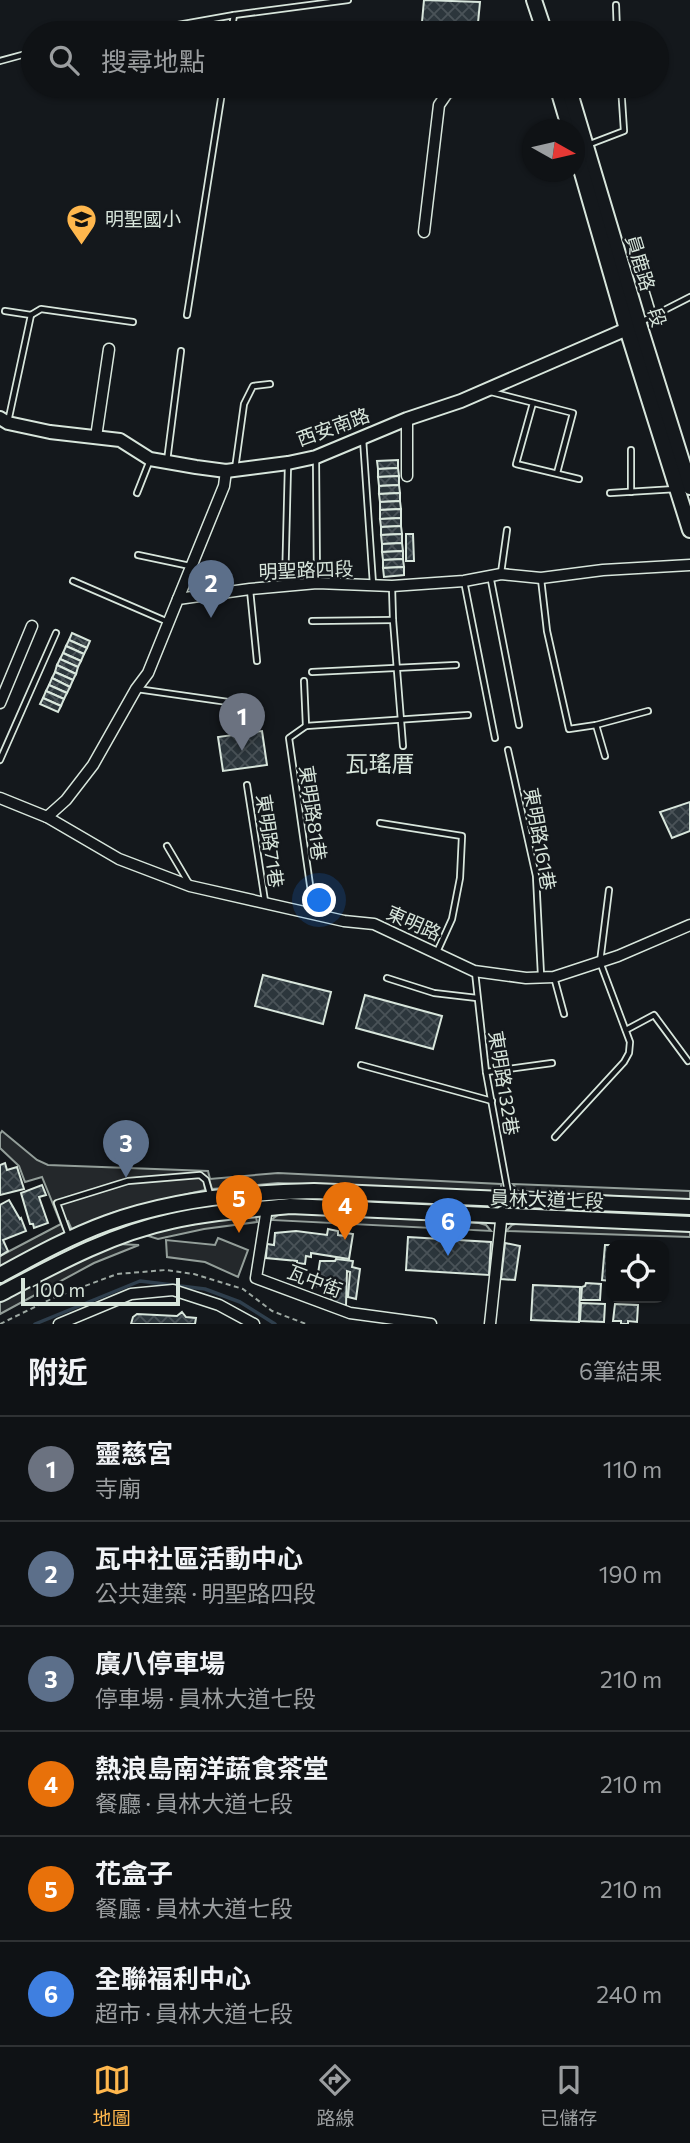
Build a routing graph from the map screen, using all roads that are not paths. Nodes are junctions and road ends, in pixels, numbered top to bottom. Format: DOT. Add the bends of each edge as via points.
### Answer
graph roads {
  1 [pos="348,0"];
  2 [pos="534,0"];
  3 [pos="616,5"];
  4 [pos="234,15"];
  5 [pos="200,21"];
  6 [pos="233,21"];
  7 [pos="541,21"];
  8 [pos="617,21"];
  9 [pos="21,55"];
  10 [pos="0,61"];
  11 [pos="221,98"];
  12 [pos="444,98"];
  13 [pos="561,98"];
  14 [pos="570,98"];
  15 [pos="622,98"];
  16 [pos="567,119"];
  17 [pos="574,119"];
  18 [pos="585,144"];
  19 [pos="585,166"];
  20 [pos="424,232"];
  21 [pos="690,297"];
  22 [pos="5,311"];
  23 [pos="31,315"];
  24 [pos="187,315"];
  25 [pos="133,322"];
  26 [pos="633,326"];
  27 [pos="108,349"];
  28 [pos="181,351"];
  29 [pos="270,384"];
  30 [pos="487,391"];
  31 [pos="533,403"];
  32 [pos="407,419"];
  33 [pos="4,421"];
  34 [pos="96,437"];
  35 [pos="363,438"];
  36 [pos="631,450"];
  37 [pos="316,457"];
  38 [pos="150,459"];
  39 [pos="167,462"];
  40 [pos="288,463"];
  41 [pos="231,470"];
  42 [pos="557,473"];
  43 [pos="407,475"];
  44 [pos="579,478"];
  45 [pos="683,488"];
  46 [pos="631,492"];
  47 [pos="610,493"];
  48 [pos="136,494"];
  49 [pos="508,530"];
  50 [pos="690,530"];
  51 [pos="138,555"];
  52 [pos="690,565"];
  53 [pos="189,570"];
  54 [pos="501,574"];
  55 [pos="490,575"];
  56 [pos="541,578"];
  57 [pos="74,581"];
  58 [pos="464,581"];
  59 [pos="317,583"];
  60 [pos="285,586"];
  61 [pos="374,586"];
  62 [pos="392,586"];
  63 [pos="250,589"];
  64 [pos="220,593"];
  65 [pos="178,599"];
  66 [pos="393,620"];
  67 [pos="312,621"];
  68 [pos="168,622"];
  69 [pos="32,626"];
  70 [pos="56,633"];
  71 [pos="257,661"];
  72 [pos="456,665"];
  73 [pos="397,668"];
  74 [pos="312,672"];
  75 [pos="304,681"];
  76 [pos="136,689"];
  77 [pos="0,703"];
  78 [pos="249,705"];
  79 [pos="648,711"];
  80 [pos="468,715"];
  81 [pos="402,720"];
  82 [pos="519,725"];
  83 [pos="596,725"];
  84 [pos="306,726"];
  85 [pos="495,738"];
  86 [pos="403,746"];
  87 [pos="508,750"];
  88 [pos="605,756"];
  89 [pos="0,760"];
  90 [pos="247,785"];
  91 [pos="0,798"];
  92 [pos="47,817"];
  93 [pos="380,823"];
  94 [pos="167,846"];
  95 [pos="190,886"];
  96 [pos="609,890"];
  97 [pos="265,902"];
  98 [pos="314,913"];
  99 [pos="690,925"];
  100 [pos="437,952"];
  101 [pos="600,962"];
  102 [pos="474,971"];
  103 [pos="541,976"];
  104 [pos="554,977"];
  105 [pos="387,978"];
  106 [pos="477,998"];
  107 [pos="564,1014"];
  108 [pos="626,1030"];
  109 [pos="688,1061"];
  110 [pos="552,1063"];
  111 [pos="361,1065"];
  112 [pos="486,1072"];
  113 [pos="492,1101"];
  114 [pos="555,1137"];
  115 [pos="211,1197"];
  116 [pos="509,1200"];
  117 [pos="690,1207"];
  118 [pos="267,1208"];
  119 [pos="500,1216"];
  120 [pos="690,1224"];
  121 [pos="71,1240"];
  122 [pos="0,1275"];
  123 [pos="0,1294"];
  124 [pos="59,1324"];
  125 [pos="254,1324"];
  126 [pos="430,1324"];
  127 [pos="490,1324"];
  1 -- 4 [label="lane"];
  2 -- 7 [label="main road"];
  3 -- 8 [label="lane"];
  4 -- 5 [label="lane"];
  4 -- 6 [label="lane"];
  9 -- 10 [label="lane"];
  11 -- 24 [label="lane"];
  12 -- 20 [label="street" via="439,105"];
  13 -- 16 [label="main road"];
  14 -- 17 [label="main road, 員鹿路一段"];
  15 -- 18 [label="lane" via="624,131"];
  19 -- 26 [label="main road, 員鹿路一段"];
  21 -- 26 [label="lane"];
  22 -- 23 [label="lane"];
  23 -- 25 [label="lane" via="41,309"];
  23 -- 33 [label="lane"];
  26 -- 30 [label="street, 西安南路"];
  26 -- 45 [label="main road, 員鹿路一段"];
  27 -- 34 [label="street"];
  28 -- 39 [label="lane"];
  29 -- 41 [label="lane" via="253,386 244,404"];
  30 -- 31 [label="lane"];
  30 -- 32 [label="street, 西安南路"];
  31 -- 42 [label="lane" via="573,414"];
  31 -- 42 [label="lane" via="516,464"];
  32 -- 35 [label="street, 西安南路"];
  32 -- 43 [label="street"];
  33 -- 34 [label="street, 西安南路"];
  34 -- 38 [label="street, 西安南路" via="120,440"];
  35 -- 37 [label="street, 西安南路"];
  35 -- 61 [label="lane"];
  36 -- 46 [label="lane"];
  37 -- 40 [label="street, 西安南路"];
  37 -- 59 [label="lane"];
  38 -- 39 [label="street, 西安南路"];
  38 -- 48 [label="lane"];
  39 -- 41 [label="street, 西安南路"];
  40 -- 41 [label="street, 西安南路"];
  40 -- 60 [label="lane"];
  41 -- 53 [label="street"];
  42 -- 44 [label="lane"];
  45 -- 46 [label="lane"];
  45 -- 50 [label="main road, 員鹿路一段"];
  46 -- 47 [label="lane"];
  49 -- 54 [label="lane"];
  51 -- 53 [label="lane"];
  52 -- 56 [label="street, 明聖路四段"];
  53 -- 64 [label="lane"];
  53 -- 65 [label="street"];
  54 -- 55 [label="street, 明聖路四段"];
  54 -- 56 [label="street, 明聖路四段"];
  55 -- 58 [label="street, 明聖路四段"];
  55 -- 82 [label="lane"];
  56 -- 83 [label="lane" via="547,631 569,729"];
  57 -- 68 [label="lane"];
  58 -- 62 [label="street, 明聖路四段"];
  58 -- 85 [label="lane"];
  59 -- 60 [label="street, 明聖路四段"];
  59 -- 61 [label="street, 明聖路四段"];
  60 -- 63 [label="street, 明聖路四段"];
  61 -- 62 [label="street, 明聖路四段"];
  62 -- 66 [label="lane"];
  63 -- 64 [label="street, 明聖路四段"];
  63 -- 71 [label="lane"];
  64 -- 65 [label="street, 明聖路四段"];
  65 -- 68 [label="street"];
  66 -- 67 [label="lane"];
  66 -- 73 [label="lane"];
  68 -- 76 [label="street" via="148,673"];
  69 -- 77 [label="street"];
  70 -- 89 [label="lane"];
  72 -- 73 [label="lane"];
  73 -- 74 [label="lane"];
  73 -- 81 [label="lane"];
  75 -- 84 [label="lane"];
  76 -- 78 [label="lane"];
  76 -- 92 [label="street" via="93,765"];
  79 -- 83 [label="lane"];
  80 -- 81 [label="lane"];
  81 -- 84 [label="lane"];
  81 -- 86 [label="lane"];
  83 -- 88 [label="lane"];
  84 -- 98 [label="lane, 東明路81巷" via="289,738"];
  87 -- 103 [label="lane, 東明路161巷" via="536,876"];
  90 -- 97 [label="lane, 東明路71巷"];
  91 -- 92 [label="street, 東明路"];
  92 -- 95 [label="street, 東明路" via="119,859"];
  93 -- 100 [label="lane" via="462,836 452,919"];
  94 -- 95 [label="lane"];
  95 -- 97 [label="street, 東明路"];
  96 -- 101 [label="lane"];
  97 -- 98 [label="street, 東明路"];
  98 -- 100 [label="street, 東明路" via="374,924"];
  99 -- 101 [label="street, 東明路"];
  100 -- 102 [label="street, 東明路"];
  101 -- 104 [label="street, 東明路"];
  101 -- 108 [label="lane"];
  102 -- 103 [label="street, 東明路"];
  102 -- 106 [label="lane, 東明路132巷"];
  103 -- 104 [label="street, 東明路"];
  104 -- 107 [label="lane"];
  105 -- 106 [label="lane" via="434,993"];
  106 -- 112 [label="lane, 東明路132巷"];
  108 -- 109 [label="lane" via="654,1015"];
  108 -- 114 [label="lane" via="630,1042 624,1062"];
  110 -- 112 [label="lane"];
  111 -- 113 [label="lane"];
  112 -- 113 [label="lane, 東明路132巷"];
  113 -- 116 [label="lane, 東明路132巷"];
  115 -- 116 [label="main road, 員林大道七段" via="314,1191"];
  115 -- 121 [label="main road, 員林大道七段" via="106,1223"];
  115 -- 121 [label="lane" via="200,1175 128,1181 57,1203"];
  116 -- 117 [label="main road, 員林大道七段"];
  116 -- 119 [label="street"];
  118 -- 119 [label="main road, 員林大道七段"];
  118 -- 123 [label="main road, 員林大道七段" via="181,1219 130,1233 66,1259"];
  118 -- 126 [label="street, 瓦中街" via="256,1278 350,1314"];
  119 -- 120 [label="main road, 員林大道七段"];
  119 -- 127 [label="street"];
  121 -- 122 [label="main road, 員林大道七段"];
  124 -- 125 [label="street" via="131,1294 173,1290 219,1305"];
}
